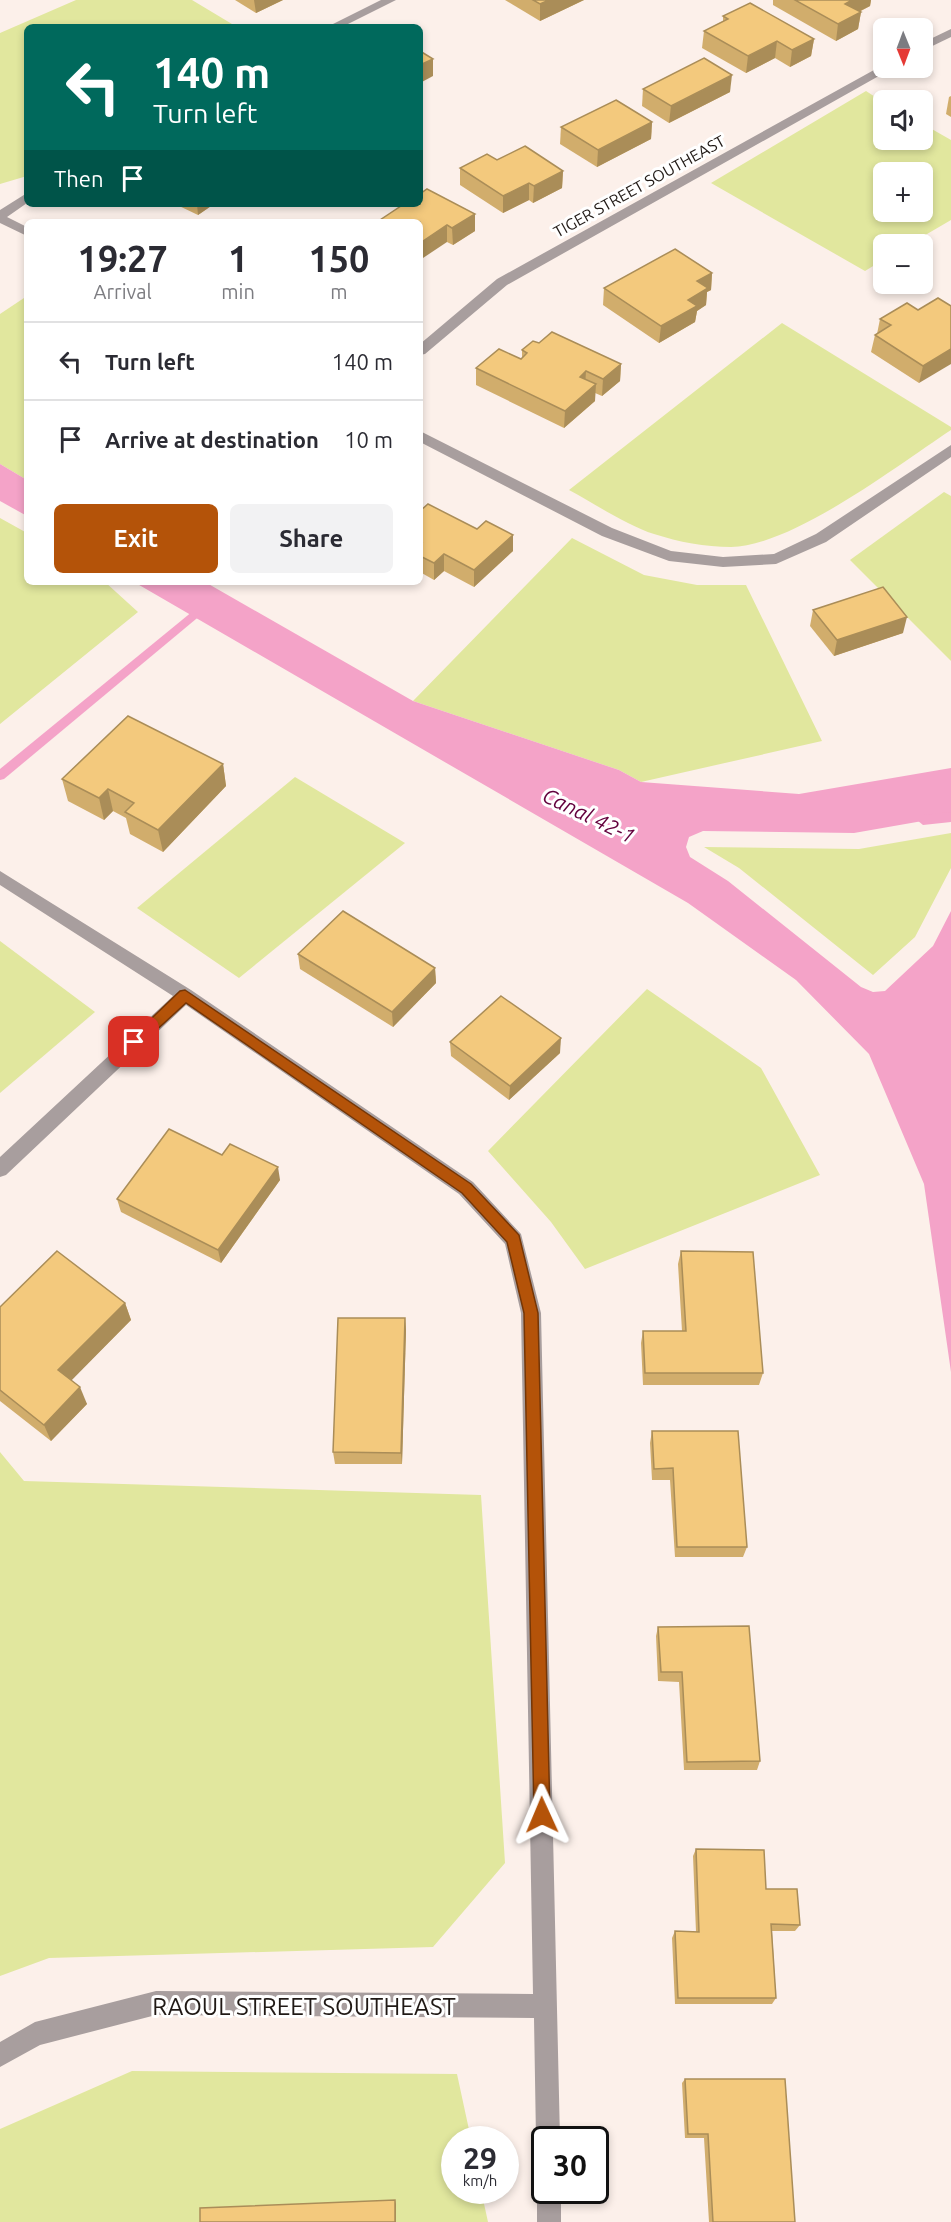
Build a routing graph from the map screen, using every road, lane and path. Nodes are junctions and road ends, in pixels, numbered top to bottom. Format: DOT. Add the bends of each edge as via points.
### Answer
graph roads {
  1 [pos="390,0"];
  2 [pos="339,24"];
  3 [pos="951,32"];
  4 [pos="933,42"];
  5 [pos="873,76"];
  6 [pos="24,199"];
  7 [pos="0,217"];
  8 [pos="24,230"];
  9 [pos="423,348"];
  10 [pos="423,438"];
  11 [pos="951,450"];
  12 [pos="0,877"];
  13 [pos="185,995"];
  14 [pos="0,1169"];
  15 [pos="546,2006"];
  16 [pos="0,2055"];
  17 [pos="548,2126"];
  18 [pos="549,2204"];
  19 [pos="549,2222"];
  1 -- 2 [label="street"];
  3 -- 4 [label="street"];
  5 -- 9 [label="street, TIGER STREET SOUTHEAST" via="502,282"];
  6 -- 7 [label="street"];
  7 -- 8 [label="street"];
  10 -- 11 [label="street" via="607,532 669,556 723,562 776,559 820,538"];
  12 -- 13 [label="street"];
  13 -- 14 [label="street"];
  13 -- 15 [label="street" via="466,1188 514,1240 531,1313"];
  15 -- 16 [label="street, RAOUL STREET SOUTHEAST" via="156,2002 35,2034"];
  15 -- 17 [label="street"];
  18 -- 19 [label="street"];
}
